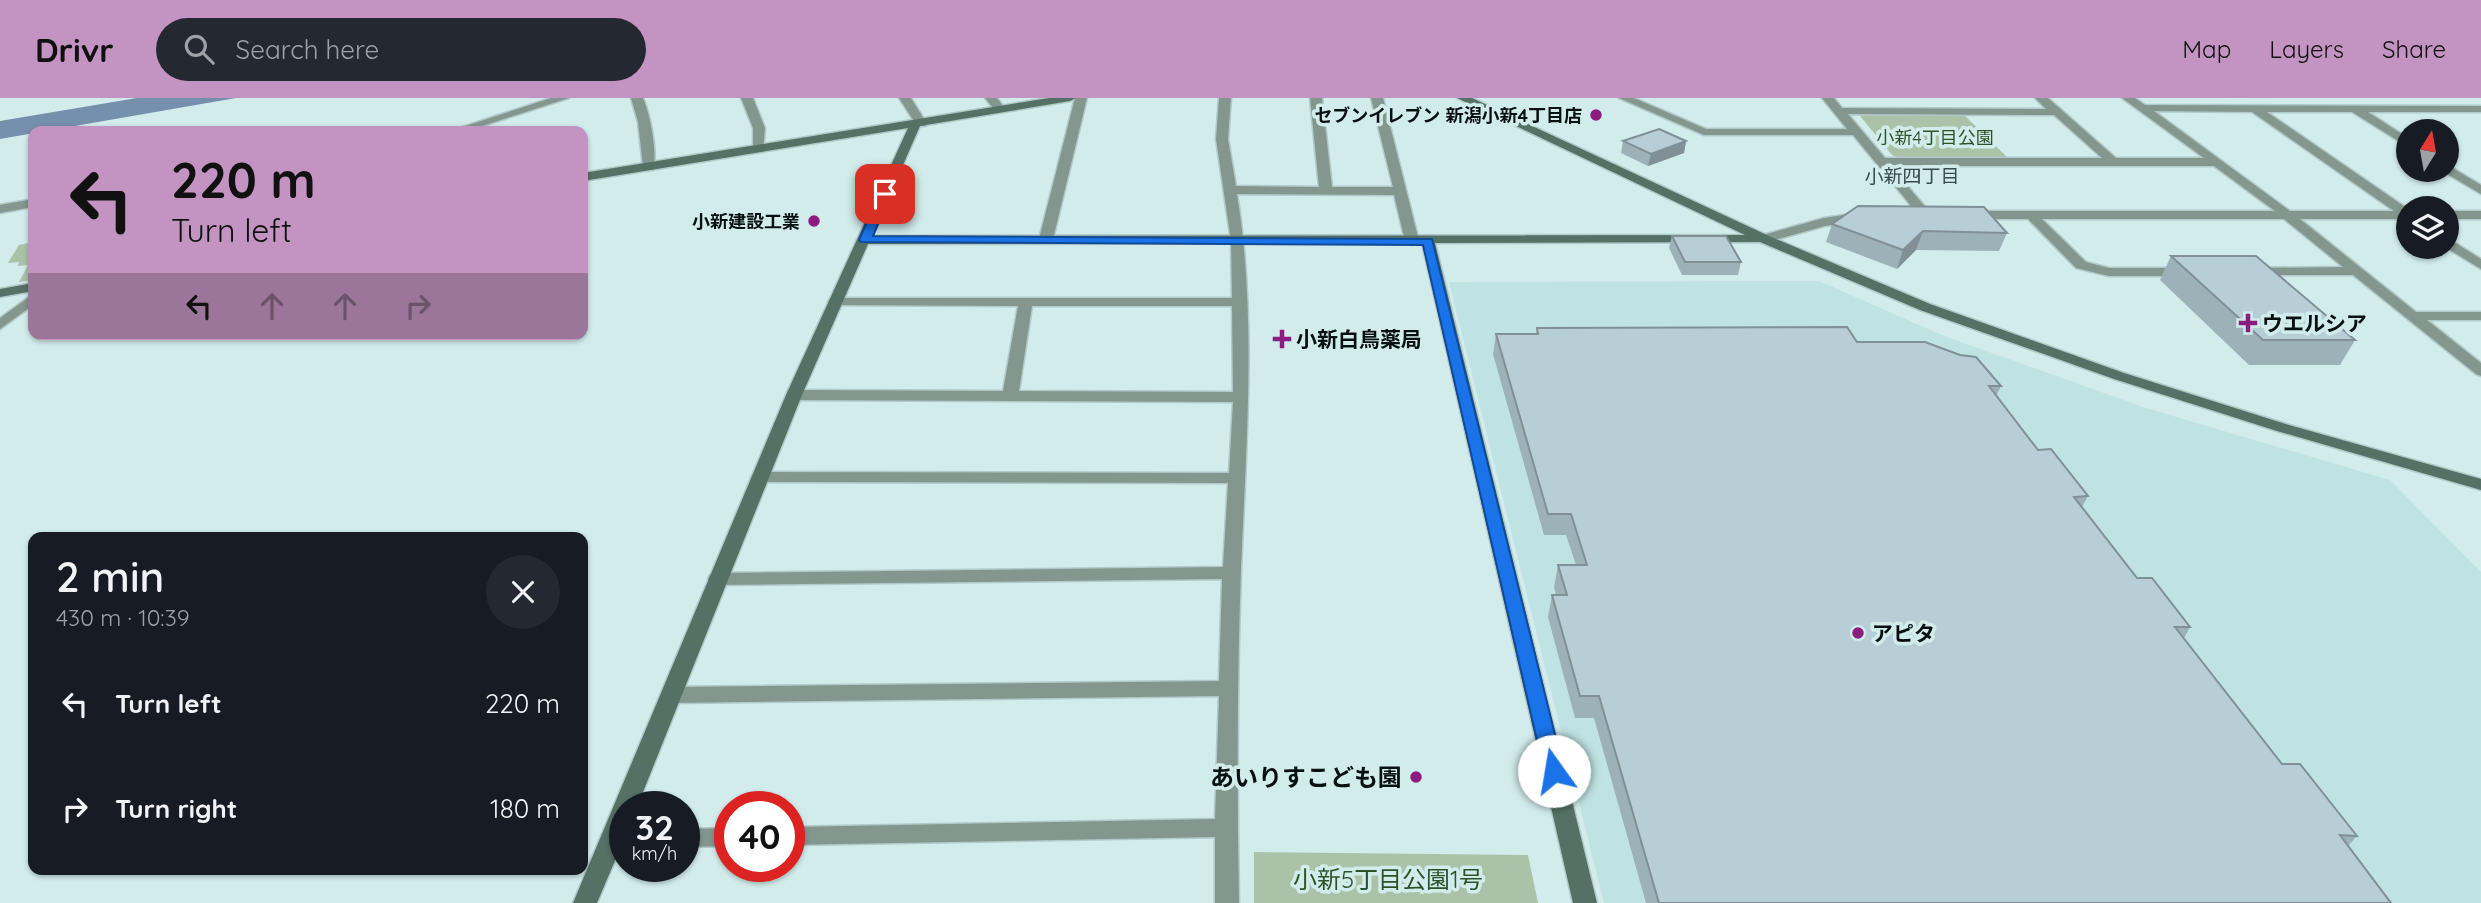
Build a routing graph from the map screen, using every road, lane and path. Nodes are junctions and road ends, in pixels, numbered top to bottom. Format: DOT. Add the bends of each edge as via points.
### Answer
graph roads {
  1 [pos="563,98"];
  2 [pos="637,98"];
  3 [pos="747,98"];
  4 [pos="905,98"];
  5 [pos="992,98"];
  6 [pos="1070,98"];
  7 [pos="1081,98"];
  8 [pos="1225,98"];
  9 [pos="1316,98"];
  10 [pos="1377,98"];
  11 [pos="1462,98"];
  12 [pos="1625,98"];
  13 [pos="1828,98"];
  14 [pos="2040,98"];
  15 [pos="2128,98"];
  16 [pos="2240,98"];
  17 [pos="2337,98"];
  18 [pos="2441,98"];
  19 [pos="2140,108"];
  20 [pos="2255,108"];
  21 [pos="2354,109"];
  22 [pos="2459,109"];
  23 [pos="2481,109"];
  24 [pos="1000,110"];
  25 [pos="1839,111"];
  26 [pos="2057,112"];
  27 [pos="2481,122"];
  28 [pos="918,124"];
  29 [pos="472,126"];
  30 [pos="1856,132"];
  31 [pos="2396,135"];
  32 [pos="759,149"];
  33 [pos="1882,162"];
  34 [pos="2219,162"];
  35 [pos="2114,163"];
  36 [pos="649,167"];
  37 [pos="588,176"];
  38 [pos="2459,176"];
  39 [pos="1231,190"];
  40 [pos="1326,190"];
  41 [pos="2481,190"];
  42 [pos="1400,191"];
  43 [pos="28,204"];
  44 [pos="2396,207"];
  45 [pos="0,209"];
  46 [pos="2396,215"];
  47 [pos="2459,215"];
  48 [pos="2481,215"];
  49 [pos="1877,216"];
  50 [pos="2032,216"];
  51 [pos="2288,216"];
  52 [pos="1046,239"];
  53 [pos="1764,239"];
  54 [pos="865,240"];
  55 [pos="1238,241"];
  56 [pos="1420,241"];
  57 [pos="2459,250"];
  58 [pos="2481,265"];
  59 [pos="2357,271"];
  60 [pos="2205,272"];
  61 [pos="2233,272"];
  62 [pos="28,288"];
  63 [pos="0,293"];
  64 [pos="28,302"];
  65 [pos="835,302"];
  66 [pos="1026,302"];
  67 [pos="1239,302"];
  68 [pos="2415,316"];
  69 [pos="2481,316"];
  70 [pos="0,325"];
  71 [pos="2481,371"];
  72 [pos="794,395"];
  73 [pos="1010,395"];
  74 [pos="1241,397"];
  75 [pos="760,477"];
  76 [pos="1236,478"];
  77 [pos="2481,485"];
  78 [pos="1232,573"];
  79 [pos="717,579"];
  80 [pos="1230,688"];
  81 [pos="671,695"];
  82 [pos="632,791"];
  83 [pos="1226,828"];
  84 [pos="805,836"];
  85 [pos="609,857"];
  86 [pos="584,903"];
  87 [pos="1227,903"];
  88 [pos="1585,903"];
  1 -- 29 [label="street"];
  2 -- 36 [label="street"];
  3 -- 32 [label="street" via="759,128"];
  4 -- 28 [label="street"];
  5 -- 24 [label="street"];
  6 -- 24 [label="street"];
  7 -- 52 [label="street"];
  8 -- 39 [label="street" via="1222,139"];
  9 -- 40 [label="street"];
  10 -- 42 [label="street"];
  11 -- 53 [label="street"];
  12 -- 30 [label="street" via="1704,132"];
  13 -- 25 [label="street"];
  14 -- 26 [label="street"];
  15 -- 19 [label="street"];
  16 -- 20 [label="street"];
  17 -- 21 [label="street"];
  18 -- 22 [label="street"];
  19 -- 20 [label="street"];
  19 -- 34 [label="street"];
  20 -- 21 [label="street"];
  20 -- 44 [label="street"];
  21 -- 22 [label="street"];
  21 -- 31 [label="street"];
  22 -- 23 [label="street"];
  22 -- 27 [label="street"];
  24 -- 28 [label="street"];
  25 -- 26 [label="street"];
  25 -- 30 [label="street"];
  26 -- 35 [label="street"];
  28 -- 32 [label="street"];
  28 -- 54 [label="street"];
  30 -- 33 [label="street"];
  32 -- 36 [label="street"];
  33 -- 35 [label="street"];
  33 -- 50 [label="street" via="1933,215"];
  34 -- 35 [label="street"];
  34 -- 51 [label="street"];
  36 -- 37 [label="street"];
  38 -- 41 [label="street"];
  39 -- 40 [label="street"];
  39 -- 55 [label="street"];
  40 -- 42 [label="street"];
  42 -- 56 [label="street"];
  43 -- 45 [label="street"];
  46 -- 51 [label="street"];
  47 -- 48 [label="street"];
  49 -- 53 [label="street" via="1841,218"];
  50 -- 51 [label="street"];
  50 -- 60 [label="street" via="2081,265 2109,272"];
  51 -- 59 [label="street"];
  52 -- 54 [label="street"];
  52 -- 55 [label="street"];
  53 -- 56 [label="street"];
  53 -- 77 [label="street" via="1925,307 2119,376"];
  54 -- 65 [label="street"];
  55 -- 56 [label="street"];
  55 -- 67 [label="street"];
  56 -- 88 [label="street"];
  57 -- 58 [label="street"];
  59 -- 61 [label="street"];
  59 -- 68 [label="street"];
  62 -- 63 [label="street"];
  64 -- 70 [label="street"];
  65 -- 66 [label="street"];
  65 -- 72 [label="street"];
  66 -- 67 [label="street"];
  66 -- 73 [label="street"];
  67 -- 74 [label="street"];
  68 -- 69 [label="street"];
  68 -- 71 [label="street"];
  72 -- 73 [label="street"];
  72 -- 75 [label="street"];
  73 -- 74 [label="street"];
  74 -- 76 [label="street"];
  75 -- 76 [label="street"];
  75 -- 79 [label="street"];
  76 -- 78 [label="street"];
  78 -- 79 [label="street"];
  78 -- 80 [label="street"];
  79 -- 81 [label="street"];
  80 -- 81 [label="street"];
  80 -- 83 [label="street"];
  81 -- 82 [label="street"];
  83 -- 84 [label="street"];
  83 -- 87 [label="street"];
  85 -- 86 [label="street"];
}
